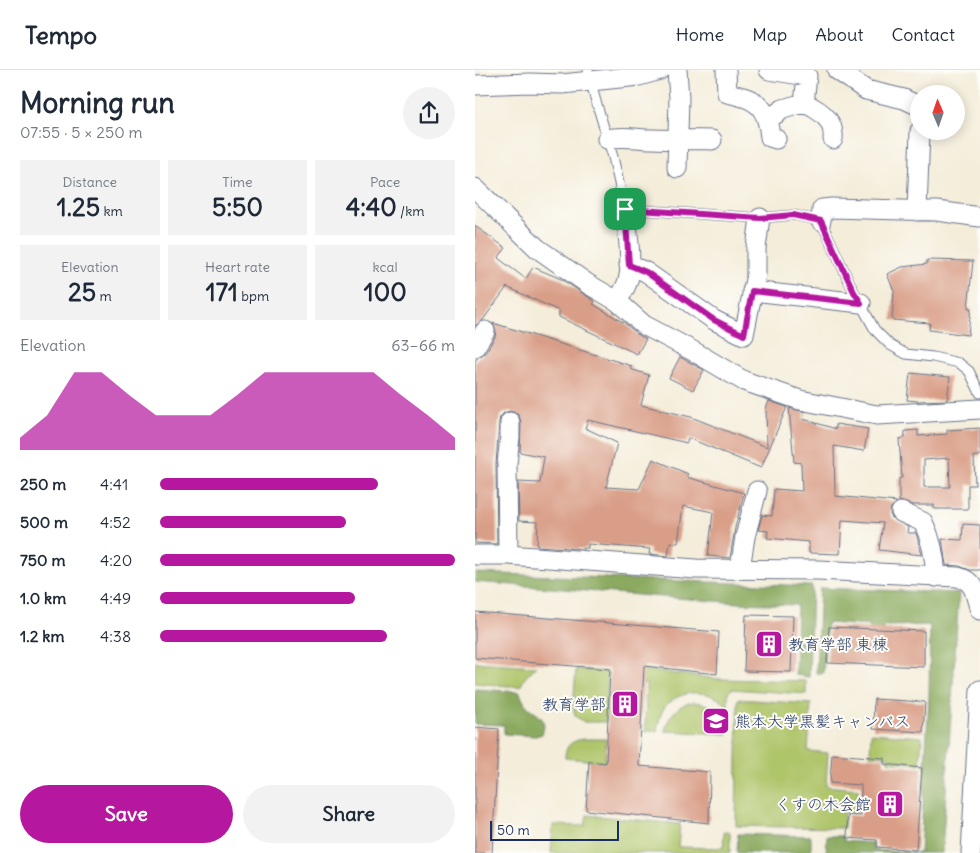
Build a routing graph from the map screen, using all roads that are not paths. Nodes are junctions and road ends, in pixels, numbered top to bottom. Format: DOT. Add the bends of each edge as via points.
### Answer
graph roads {
  1 [pos="660,70"];
  2 [pos="677,70"];
  3 [pos="726,70"];
  4 [pos="769,70"];
  5 [pos="837,70"];
  6 [pos="802,72"];
  7 [pos="590,76"];
  8 [pos="475,85"];
  9 [pos="910,102"];
  10 [pos="803,103"];
  11 [pos="767,120"];
  12 [pos="679,138"];
  13 [pos="607,139"];
  14 [pos="776,139"];
  15 [pos="712,140"];
  16 [pos="833,140"];
  17 [pos="919,140"];
  18 [pos="677,168"];
  19 [pos="475,188"];
  20 [pos="625,209"];
  21 [pos="917,212"];
  22 [pos="980,217"];
  23 [pos="760,218"];
  24 [pos="821,221"];
  25 [pos="629,265"];
  26 [pos="752,291"];
  27 [pos="617,301"];
  28 [pos="861,303"];
  29 [pos="485,331"];
  30 [pos="475,347"];
  31 [pos="980,393"];
  32 [pos="980,409"];
  33 [pos="510,422"];
  34 [pos="757,492"];
  35 [pos="901,512"];
  36 [pos="475,555"];
  37 [pos="508,556"];
  38 [pos="740,569"];
  39 [pos="936,577"];
  40 [pos="980,610"];
  41 [pos="980,690"];
  42 [pos="971,853"];
  1 -- 7 [label="street" via="639,76"];
  2 -- 12 [label="street"];
  3 -- 11 [label="street" via="727,93 756,101"];
  4 -- 6 [label="street"];
  5 -- 9 [label="street" via="866,90"];
  6 -- 10 [label="street" via="807,76"];
  7 -- 8 [label="street" via="562,84"];
  7 -- 13 [label="lane"];
  10 -- 11 [label="street" via="783,109"];
  10 -- 16 [label="street" via="827,117 834,133"];
  11 -- 14 [label="street" via="770,137"];
  12 -- 13 [label="street"];
  12 -- 15 [label="street"];
  12 -- 18 [label="street"];
  13 -- 20 [label="lane"];
  17 -- 21 [label="street"];
  19 -- 27 [label="street" via="537,248"];
  20 -- 23 [label="lane"];
  20 -- 25 [label="street"];
  21 -- 22 [label="street" via="937,211"];
  21 -- 24 [label="street" via="822,209"];
  23 -- 24 [label="lane" via="793,215"];
  23 -- 26 [label="street"];
  24 -- 28 [label="lane"];
  25 -- 26 [label="street" via="646,272 714,320 744,335"];
  25 -- 27 [label="street" via="628,280"];
  26 -- 28 [label="street"];
  27 -- 32 [label="street" via="644,325 745,381 800,400 877,415"];
  28 -- 31 [label="lane" via="875,330 890,345 906,354 933,356 959,363 969,371"];
  29 -- 30 [label="street"];
  33 -- 37 [label="street"];
  34 -- 38 [label="street"];
  35 -- 39 [label="street" via="923,522 930,536"];
  36 -- 37 [label="street"];
  37 -- 38 [label="street"];
  38 -- 39 [label="street"];
  39 -- 40 [label="street" via="967,579 973,586"];
  41 -- 42 [label="street"];
}
